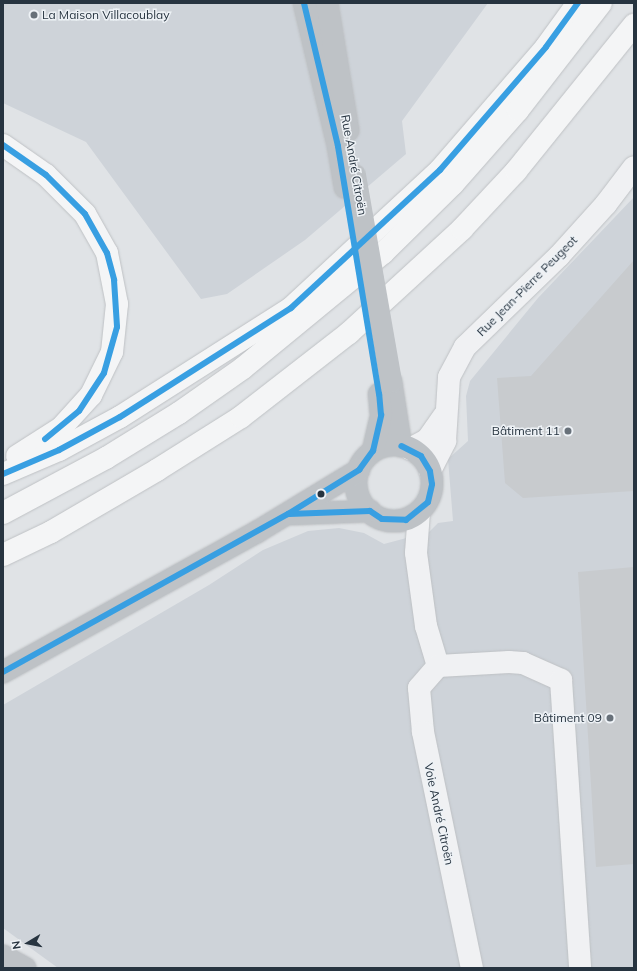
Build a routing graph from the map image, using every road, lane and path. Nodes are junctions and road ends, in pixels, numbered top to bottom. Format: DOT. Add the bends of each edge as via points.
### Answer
graph roads {
  1 [pos="304,3"];
  2 [pos="327,3"];
  3 [pos="578,3"];
  4 [pos="601,3"];
  5 [pos="632,29"];
  6 [pos="3,145"];
  7 [pos="634,167"];
  8 [pos="350,181"];
  9 [pos="385,388"];
  10 [pos="444,416"];
  11 [pos="406,447"];
  12 [pos="373,451"];
  13 [pos="3,464"];
  14 [pos="359,470"];
  15 [pos="430,471"];
  16 [pos="3,474"];
  17 [pos="370,511"];
  18 [pos="419,512"];
  19 [pos="3,513"];
  20 [pos="288,514"];
  21 [pos="3,555"];
  22 [pos="438,666"];
  23 [pos="3,672"];
  24 [pos="3,956"];
  25 [pos="25,968"];
  26 [pos="472,968"];
  27 [pos="580,968"];
  1 -- 8 [label="street, Rue André Citroën" via="338,146"];
  2 -- 8 [label="street, Rue André Citroën"];
  3 -- 16 [label="highway" via="546,47 440,170 291,308 120,417 59,450"];
  4 -- 19 [label="highway" via="568,49 453,184 348,283 243,368 179,413 106,458"];
  5 -- 21 [label="highway" via="516,171 462,229 349,333 241,417 51,532"];
  6 -- 13 [label="highway" via="46,175 85,214 107,253 118,304 112,352 92,395 61,428"];
  7 -- 10 [label="street, Rue Jean-Pierre Peugeot" via="606,204 559,256 465,347 448,377"];
  8 -- 9 [label="street, Rue André Citroën, bridge"];
  9 -- 11 [label="street, Rue André Citroën"];
  9 -- 12 [label="street, Rue André Citroën"];
  10 -- 11 [label="street, Rue Jean-Pierre Peugeot" via="427,440"];
  10 -- 15 [label="street, Rue Jean-Pierre Peugeot" via="445,441"];
  11 -- 12 [label="street" via="388,446"];
  11 -- 15 [label="street" via="421,456"];
  12 -- 14 [label="street, Rue André Citroën"];
  14 -- 17 [label="street" via="358,495"];
  14 -- 20 [label="street"];
  15 -- 18 [label="street" via="432,484 428,502"];
  17 -- 18 [label="street" via="382,519 393,521 406,520"];
  17 -- 20 [label="street"];
  18 -- 22 [label="street" via="416,553 426,626"];
  20 -- 23 [label="street"];
  22 -- 26 [label="street, Voie André Citroën" via="419,688 423,732"];
  22 -- 27 [label="street" via="522,663 561,680"];
  24 -- 25 [label="street"];
}
